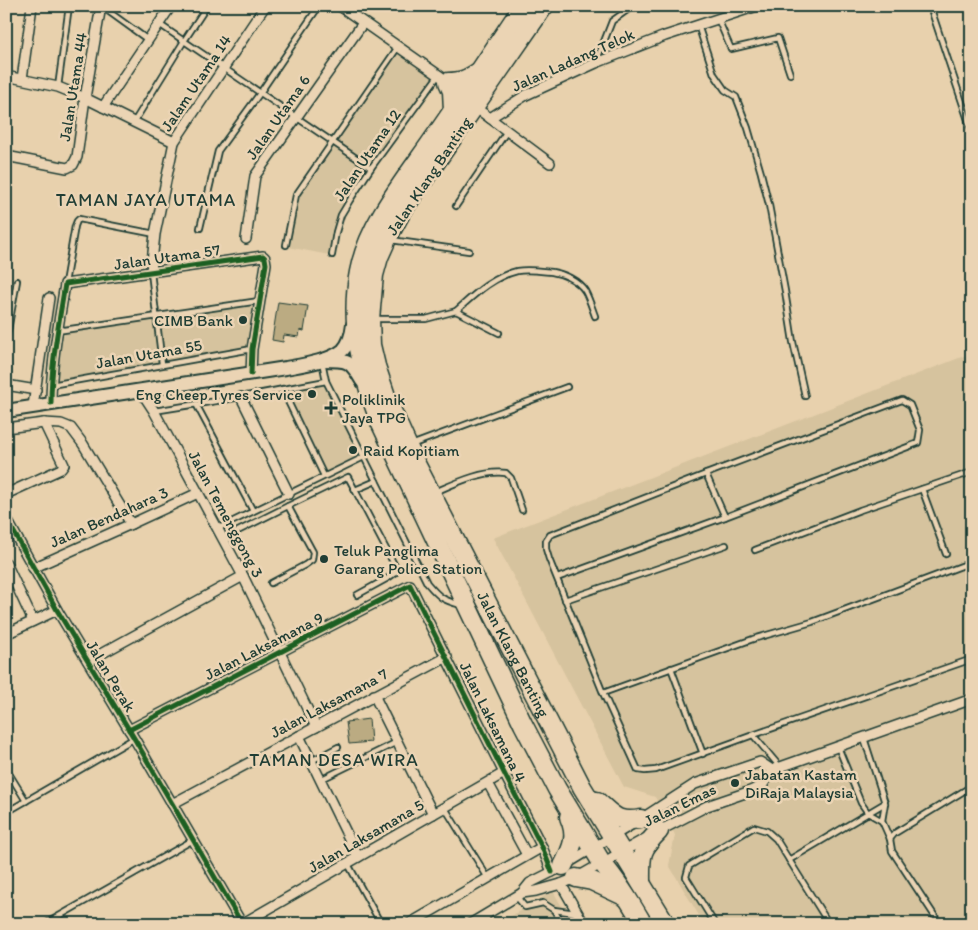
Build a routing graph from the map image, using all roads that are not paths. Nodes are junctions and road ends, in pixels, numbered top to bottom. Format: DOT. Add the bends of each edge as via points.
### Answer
graph roads {
  1 [pos="32,6"];
  2 [pos="69,6"];
  3 [pos="101,6"];
  4 [pos="171,6"];
  5 [pos="207,6"];
  6 [pos="265,6"];
  7 [pos="319,6"];
  8 [pos="340,6"];
  9 [pos="523,6"];
  10 [pos="544,6"];
  11 [pos="633,6"];
  12 [pos="756,6"];
  13 [pos="930,6"];
  14 [pos="718,18"];
  15 [pos="363,23"];
  16 [pos="159,24"];
  17 [pos="698,25"];
  18 [pos="148,40"];
  19 [pos="184,40"];
  20 [pos="398,47"];
  21 [pos="596,64"];
  22 [pos="224,68"];
  23 [pos="790,74"];
  24 [pos="487,75"];
  25 [pos="6,76"];
  26 [pos="22,79"];
  27 [pos="443,79"];
  28 [pos="58,87"];
  29 [pos="260,92"];
  30 [pos="85,98"];
  31 [pos="470,100"];
  32 [pos="103,107"];
  33 [pos="453,110"];
  34 [pos="296,117"];
  35 [pos="490,118"];
  36 [pos="134,122"];
  37 [pos="507,131"];
  38 [pos="972,132"];
  39 [pos="174,142"];
  40 [pos="333,142"];
  41 [pos="6,156"];
  42 [pos="550,163"];
  43 [pos="370,168"];
  44 [pos="456,206"];
  45 [pos="200,228"];
  46 [pos="155,234"];
  47 [pos="246,239"];
  48 [pos="387,239"];
  49 [pos="286,245"];
  50 [pos="470,251"];
  51 [pos="332,255"];
  52 [pos="151,271"];
  53 [pos="17,281"];
  54 [pos="65,284"];
  55 [pos="49,298"];
  56 [pos="259,301"];
  57 [pos="456,311"];
  58 [pos="362,315"];
  59 [pos="157,316"];
  60 [pos="596,316"];
  61 [pos="57,331"];
  62 [pos="499,332"];
  63 [pos="6,341"];
  64 [pos="252,349"];
  65 [pos="322,360"];
  66 [pos="162,364"];
  67 [pos="251,374"];
  68 [pos="326,381"];
  69 [pos="51,384"];
  70 [pos="6,385"];
  71 [pos="567,387"];
  72 [pos="282,389"];
  73 [pos="36,390"];
  74 [pos="141,391"];
  75 [pos="370,394"];
  76 [pos="805,396"];
  77 [pos="241,397"];
  78 [pos="51,403"];
  79 [pos="196,404"];
  80 [pos="32,406"];
  81 [pos="6,411"];
  82 [pos="154,411"];
  83 [pos="44,423"];
  84 [pos="6,428"];
  85 [pos="408,446"];
  86 [pos="364,457"];
  87 [pos="972,472"];
  88 [pos="706,474"];
  89 [pos="324,476"];
  90 [pos="376,481"];
  91 [pos="922,489"];
  92 [pos="355,490"];
  93 [pos="198,493"];
  94 [pos="6,494"];
  95 [pos="288,494"];
  96 [pos="431,494"];
  97 [pos="288,506"];
  98 [pos="522,510"];
  99 [pos="253,511"];
  100 [pos="725,517"];
  101 [pos="6,518"];
  102 [pos="131,524"];
  103 [pos="217,529"];
  104 [pos="238,531"];
  105 [pos="726,545"];
  106 [pos="755,550"];
  107 [pos="946,554"];
  108 [pos="972,562"];
  109 [pos="6,563"];
  110 [pos="33,568"];
  111 [pos="243,576"];
  112 [pos="557,578"];
  113 [pos="272,583"];
  114 [pos="410,585"];
  115 [pos="357,595"];
  116 [pos="565,600"];
  117 [pos="466,606"];
  118 [pos="57,610"];
  119 [pos="33,621"];
  120 [pos="6,634"];
  121 [pos="280,653"];
  122 [pos="447,657"];
  123 [pos="972,659"];
  124 [pos="88,661"];
  125 [pos="671,668"];
  126 [pos="603,693"];
  127 [pos="374,696"];
  128 [pos="972,699"];
  129 [pos="316,727"];
  130 [pos="132,734"];
  131 [pos="753,735"];
  132 [pos="299,736"];
  133 [pos="864,738"];
  134 [pos="397,742"];
  135 [pos="338,747"];
  136 [pos="838,747"];
  137 [pos="703,754"];
  138 [pos="311,761"];
  139 [pos="776,769"];
  140 [pos="504,774"];
  141 [pos="6,777"];
  142 [pos="320,780"];
  143 [pos="488,782"];
  144 [pos="972,786"];
  145 [pos="582,787"];
  146 [pos="557,789"];
  147 [pos="26,801"];
  148 [pos="885,803"];
  149 [pos="172,804"];
  150 [pos="445,808"];
  151 [pos="12,810"];
  152 [pos="868,813"];
  153 [pos="433,814"];
  154 [pos="641,819"];
  155 [pos="882,821"];
  156 [pos="659,831"];
  157 [pos="612,836"];
  158 [pos="890,839"];
  159 [pos="193,840"];
  160 [pos="542,847"];
  161 [pos="593,848"];
  162 [pos="622,852"];
  163 [pos="527,855"];
  164 [pos="358,857"];
  165 [pos="789,860"];
  166 [pos="347,863"];
  167 [pos="602,863"];
  168 [pos="563,875"];
  169 [pos="488,878"];
  170 [pos="641,883"];
  171 [pos="519,894"];
  172 [pos="628,899"];
  173 [pos="554,910"];
  174 [pos="577,913"];
  175 [pos="487,919"];
  176 [pos="45,924"];
  177 [pos="242,924"];
  178 [pos="381,924"];
  179 [pos="409,924"];
  180 [pos="470,924"];
  181 [pos="562,924"];
  182 [pos="584,924"];
  183 [pos="643,924"];
  184 [pos="666,924"];
  185 [pos="715,924"];
  186 [pos="829,924"];
  187 [pos="940,924"];
  1 -- 26 [label="street"];
  2 -- 28 [label="lane"];
  3 -- 18 [label="lane"];
  3 -- 30 [label="street, Jalan Utama 44"];
  4 -- 16 [label="street"];
  5 -- 19 [label="lane"];
  6 -- 22 [label="street, Jalam Utama 14"];
  7 -- 29 [label="lane"];
  8 -- 15 [label="street"];
  9 -- 24 [label="highway, Jalan Klang Banting"];
  10 -- 24 [label="highway, Jalan Klang Banting"];
  11 -- 21 [label="lane" via="612,21"];
  12 -- 14 [label="street, Jalan Ladang Telok"];
  13 -- 38 [label="lane"];
  14 -- 17 [label="street, Jalan Ladang Telok"];
  14 -- 23 [label="lane" via="731,49 778,38"];
  15 -- 20 [label="street"];
  15 -- 34 [label="street, Jalan Utama 6"];
  16 -- 18 [label="street"];
  16 -- 19 [label="lane"];
  17 -- 21 [label="street, Jalan Ladang Telok"];
  17 -- 76 [label="lane" via="714,74 725,90 736,97 748,128 769,205"];
  18 -- 32 [label="street"];
  19 -- 22 [label="lane"];
  19 -- 36 [label="lane"];
  20 -- 27 [label="street"];
  20 -- 40 [label="lane"];
  21 -- 35 [label="street, Jalan Ladang Telok" via="526,95"];
  22 -- 29 [label="lane"];
  22 -- 39 [label="street, Jalam Utama 14"];
  24 -- 27 [label="highway" via="460,82"];
  24 -- 31 [label="highway, Jalan Klang Banting"];
  25 -- 26 [label="street"];
  26 -- 28 [label="street"];
  27 -- 31 [label="street"];
  27 -- 33 [label="highway" via="452,91"];
  27 -- 43 [label="lane, Jalan Utama 12"];
  28 -- 30 [label="street"];
  29 -- 34 [label="lane"];
  29 -- 45 [label="lane" via="218,150"];
  30 -- 32 [label="street"];
  30 -- 41 [label="street, Jalan Utama 44" via="77,157 73,165 67,168"];
  31 -- 33 [label="highway, Jalan Klang Banting"];
  31 -- 35 [label="street"];
  31 -- 48 [label="highway, Jalan Klang Banting"];
  32 -- 36 [label="street"];
  33 -- 58 [label="highway, Jalan Klang Banting" via="375,226 358,274"];
  34 -- 40 [label="lane"];
  34 -- 47 [label="street, Jalan Utama 6" via="255,176"];
  35 -- 37 [label="street"];
  36 -- 39 [label="street"];
  37 -- 42 [label="street"];
  37 -- 44 [label="lane"];
  39 -- 46 [label="street, Jalam Utama 14"];
  40 -- 43 [label="lane"];
  40 -- 49 [label="lane" via="296,195"];
  43 -- 51 [label="lane, Jalan Utama 12" via="341,216"];
  46 -- 52 [label="street, Jalam Utama 14"];
  46 -- 54 [label="lane" via="79,219"];
  48 -- 50 [label="lane"];
  48 -- 58 [label="highway, Jalan Klang Banting"];
  52 -- 54 [label="street, Jalan Utama 57"];
  52 -- 56 [label="street, Jalan Utama 57" via="264,256 266,264"];
  52 -- 59 [label="lane"];
  53 -- 63 [label="lane"];
  54 -- 61 [label="street"];
  55 -- 73 [label="street"];
  56 -- 59 [label="lane"];
  56 -- 64 [label="street"];
  57 -- 58 [label="lane" via="426,319"];
  57 -- 60 [label="lane" via="481,288 499,278 518,271 536,270 572,278 584,290"];
  57 -- 62 [label="lane"];
  58 -- 65 [label="street" via="344,349"];
  58 -- 75 [label="highway, Jalan Klang Banting" via="359,347"];
  58 -- 85 [label="highway, Jalan Klang Banting" via="378,374"];
  59 -- 61 [label="lane"];
  59 -- 66 [label="lane"];
  61 -- 69 [label="street"];
  64 -- 66 [label="lane, Jalan Utama 55"];
  64 -- 67 [label="street"];
  65 -- 67 [label="street"];
  65 -- 68 [label="lane"];
  65 -- 75 [label="street" via="349,362"];
  66 -- 69 [label="lane, Jalan Utama 55"];
  67 -- 74 [label="street"];
  68 -- 72 [label="lane"];
  68 -- 86 [label="lane"];
  69 -- 78 [label="street"];
  70 -- 73 [label="street"];
  71 -- 85 [label="lane"];
  72 -- 77 [label="lane"];
  72 -- 89 [label="lane"];
  73 -- 80 [label="street"];
  74 -- 78 [label="street"];
  74 -- 82 [label="street, Jalan Temenggong 3"];
  75 -- 117 [label="highway, Jalan Klang Banting" via="392,450"];
  77 -- 79 [label="lane"];
  77 -- 95 [label="street"];
  78 -- 80 [label="street"];
  79 -- 82 [label="lane"];
  79 -- 99 [label="lane"];
  80 -- 81 [label="street"];
  82 -- 93 [label="street, Jalan Temenggong 3"];
  83 -- 84 [label="street"];
  83 -- 94 [label="street" via="64,465"];
  83 -- 102 [label="street" via="61,424 77,434"];
  85 -- 96 [label="highway, Jalan Klang Banting"];
  86 -- 89 [label="lane"];
  86 -- 90 [label="lane"];
  87 -- 91 [label="lane"];
  88 -- 100 [label="lane"];
  88 -- 100 [label="lane" via="902,400 910,406 920,430 918,443"];
  88 -- 112 [label="lane" via="550,535 546,548"];
  89 -- 95 [label="lane"];
  90 -- 92 [label="lane"];
  90 -- 117 [label="lane" via="427,583 438,596"];
  91 -- 106 [label="lane"];
  91 -- 107 [label="lane"];
  92 -- 97 [label="lane" via="348,477"];
  92 -- 115 [label="lane" via="396,568 388,578"];
  93 -- 102 [label="street, Jalan Bendahara 3"];
  93 -- 103 [label="street, Jalan Temenggong 3"];
  95 -- 99 [label="lane"];
  96 -- 98 [label="lane" via="469,478 506,473 511,478"];
  96 -- 145 [label="highway, Jalan Klang Banting"];
  97 -- 104 [label="lane"];
  97 -- 113 [label="lane" via="313,552 312,560"];
  99 -- 103 [label="lane"];
  100 -- 112 [label="lane"];
  101 -- 110 [label="street, Jalan Perak"];
  102 -- 110 [label="street, Jalan Bendahara 3"];
  103 -- 111 [label="street, Jalan Temenggong 3"];
  105 -- 116 [label="lane"];
  108 -- 125 [label="lane" via="812,622"];
  109 -- 119 [label="street"];
  110 -- 118 [label="street, Jalan Perak"];
  111 -- 121 [label="street, Jalan Temenggong 3"];
  111 -- 124 [label="street"];
  112 -- 116 [label="lane"];
  114 -- 121 [label="street, Jalan Laksamana 9"];
  114 -- 122 [label="street, Jalan Laksamana 4"];
  116 -- 126 [label="lane"];
  117 -- 146 [label="highway, Jalan Klang Banting"];
  118 -- 119 [label="street"];
  118 -- 124 [label="street, Jalan Perak"];
  119 -- 120 [label="street"];
  121 -- 129 [label="street, Jalan Temenggong 3"];
  121 -- 130 [label="street, Jalan Laksamana 9"];
  122 -- 127 [label="street, Jalan Laksamana 7"];
  122 -- 140 [label="street, Jalan Laksamana 4"];
  123 -- 131 [label="lane"];
  124 -- 130 [label="street, Jalan Perak"];
  125 -- 126 [label="lane"];
  125 -- 137 [label="lane"];
  126 -- 137 [label="lane" via="638,770 656,770"];
  127 -- 129 [label="street, Jalan Laksamana 7"];
  127 -- 134 [label="street"];
  128 -- 133 [label="street"];
  129 -- 132 [label="street, Jalan Laksamana 7"];
  130 -- 147 [label="lane"];
  130 -- 149 [label="street, Jalan Perak"];
  131 -- 137 [label="lane"];
  131 -- 139 [label="lane"];
  132 -- 138 [label="street"];
  132 -- 149 [label="street, Jalan Laksamana 7"];
  133 -- 136 [label="street"];
  133 -- 148 [label="lane"];
  134 -- 142 [label="lane"];
  134 -- 153 [label="street"];
  135 -- 138 [label="lane"];
  136 -- 139 [label="street"];
  136 -- 152 [label="lane"];
  138 -- 142 [label="street"];
  139 -- 154 [label="street, Jalan Emas" via="760,762 695,784"];
  139 -- 156 [label="street, Jalan Emas" via="762,786 707,806"];
  140 -- 143 [label="street, Jalan Laksamana 5"];
  140 -- 160 [label="street, Jalan Laksamana 4"];
  141 -- 147 [label="lane" via="10,775"];
  142 -- 164 [label="street"];
  143 -- 150 [label="street, Jalan Laksamana 5"];
  143 -- 163 [label="street, Jalan Laksamana 4"];
  144 -- 158 [label="lane"];
  145 -- 154 [label="highway" via="619,819"];
  145 -- 157 [label="highway, Jalan Klang Banting"];
  146 -- 161 [label="highway, Jalan Klang Banting"];
  146 -- 168 [label="highway" via="574,830"];
  147 -- 151 [label="lane"];
  148 -- 152 [label="lane"];
  148 -- 155 [label="lane"];
  149 -- 159 [label="street, Jalan Perak"];
  150 -- 153 [label="street, Jalan Laksamana 5"];
  150 -- 169 [label="lane"];
  152 -- 155 [label="lane"];
  152 -- 165 [label="lane"];
  153 -- 164 [label="street, Jalan Laksamana 5"];
  154 -- 157 [label="street, Jalan Emas"];
  155 -- 158 [label="lane"];
  156 -- 162 [label="street, Jalan Emas"];
  156 -- 170 [label="highway" via="644,849"];
  157 -- 161 [label="street, Jalan Emas"];
  157 -- 162 [label="highway, Jalan Klang Banting"];
  158 -- 187 [label="lane" via="892,851"];
  159 -- 176 [label="lane"];
  159 -- 177 [label="street, Jalan Perak"];
  160 -- 163 [label="street"];
  160 -- 168 [label="street, Jalan Laksamana 4"];
  161 -- 167 [label="highway, Jalan Klang Banting"];
  161 -- 168 [label="street, Jalan Emas"];
  162 -- 167 [label="street, Jalan Emas"];
  162 -- 170 [label="highway, Jalan Klang Banting"];
  163 -- 169 [label="street"];
  164 -- 166 [label="street, Jalan Laksamana 5"];
  165 -- 185 [label="lane" via="776,839 767,831 754,827 689,866 686,877"];
  165 -- 186 [label="lane"];
  166 -- 177 [label="street, Jalan Laksamana 5"];
  166 -- 178 [label="lane"];
  167 -- 168 [label="street, Jalan Emas"];
  167 -- 172 [label="highway, Jalan Klang Banting"];
  168 -- 171 [label="street" via="536,891"];
  168 -- 171 [label="street" via="530,883"];
  168 -- 172 [label="highway" via="592,881"];
  168 -- 174 [label="street, Jalan Laksamana 4"];
  169 -- 179 [label="street"];
  170 -- 184 [label="highway, Jalan Klang Banting"];
  171 -- 173 [label="lane" via="525,907 543,903"];
  171 -- 175 [label="street"];
  172 -- 183 [label="highway, Jalan Klang Banting"];
  173 -- 174 [label="lane"];
  173 -- 181 [label="lane"];
  174 -- 182 [label="street, Jalan Laksamana 4"];
  175 -- 180 [label="street"];
}
